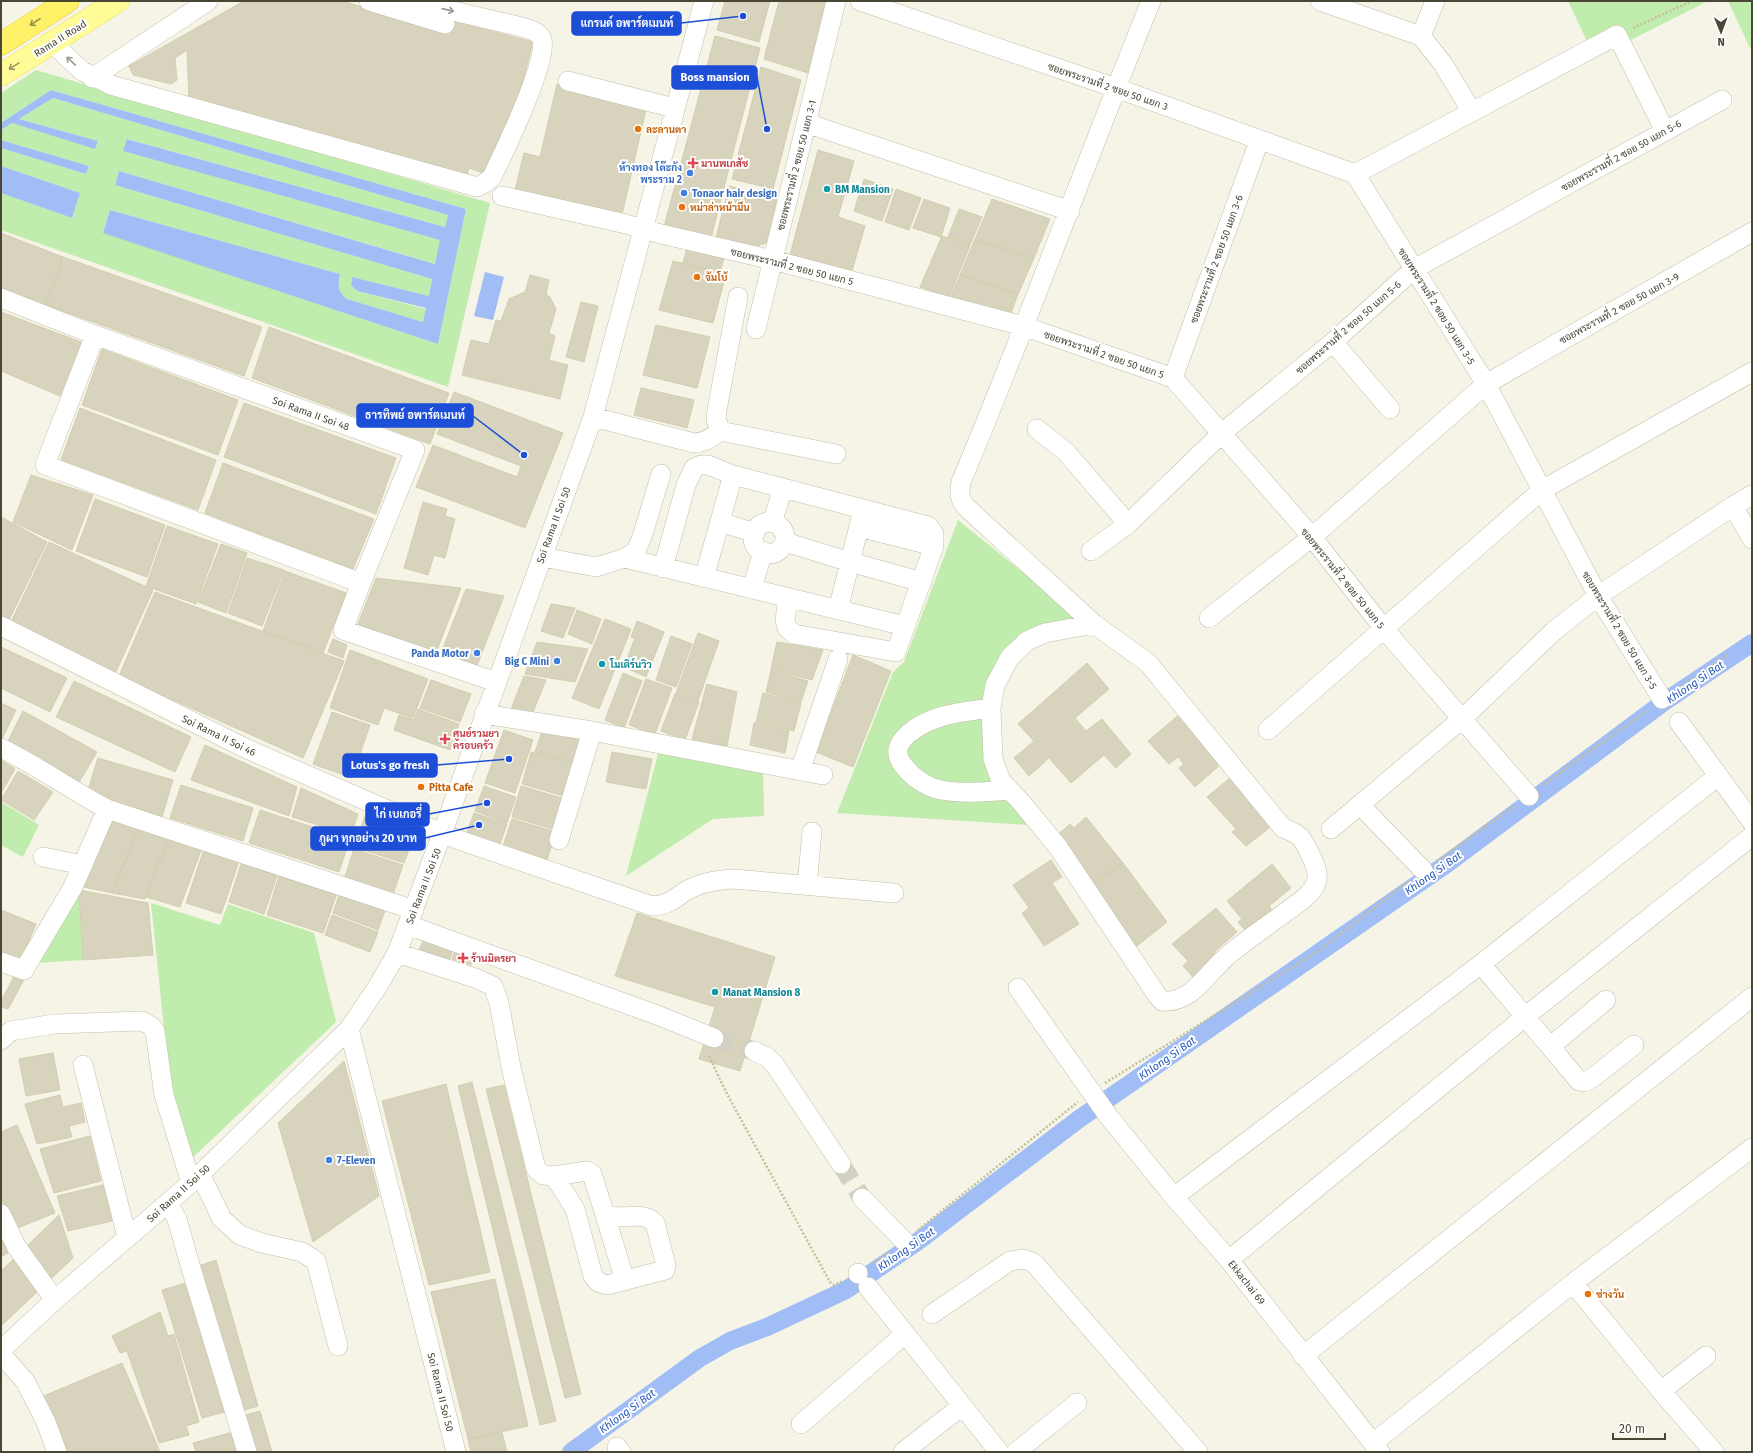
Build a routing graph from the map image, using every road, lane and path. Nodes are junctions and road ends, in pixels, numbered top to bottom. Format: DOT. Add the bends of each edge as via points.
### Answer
graph roads {
  1 [pos="40,1"];
  2 [pos="68,1"];
  3 [pos="118,1"];
  4 [pos="208,1"];
  5 [pos="369,1"];
  6 [pos="410,1"];
  7 [pos="704,1"];
  8 [pos="836,1"];
  9 [pos="860,1"];
  10 [pos="1150,1"];
  11 [pos="1320,1"];
  12 [pos="1435,1"];
  13 [pos="1692,1"];
  14 [pos="445,24"];
  15 [pos="1,26"];
  16 [pos="1618,35"];
  17 [pos="1421,36"];
  18 [pos="52,43"];
  19 [pos="1,44"];
  20 [pos="1,75"];
  21 [pos="92,78"];
  22 [pos="568,80"];
  23 [pos="1116,88"];
  24 [pos="1722,100"];
  25 [pos="674,108"];
  26 [pos="1472,112"];
  27 [pos="806,123"];
  28 [pos="1665,132"];
  29 [pos="1259,141"];
  30 [pos="1355,174"];
  31 [pos="502,196"];
  32 [pos="1070,211"];
  33 [pos="643,228"];
  34 [pos="1752,232"];
  35 [pos="773,260"];
  36 [pos="1414,269"];
  37 [pos="738,297"];
  38 [pos="1,298"];
  39 [pos="1023,326"];
  40 [pos="756,329"];
  41 [pos="96,335"];
  42 [pos="1333,342"];
  43 [pos="1752,372"];
  44 [pos="1173,378"];
  45 [pos="1486,384"];
  46 [pos="1390,409"];
  47 [pos="592,417"];
  48 [pos="1037,429"];
  49 [pos="721,430"];
  50 [pos="1222,433"];
  51 [pos="836,454"];
  52 [pos="661,474"];
  53 [pos="733,475"];
  54 [pos="783,488"];
  55 [pos="1542,490"];
  56 [pos="1752,495"];
  57 [pos="1733,506"];
  58 [pos="861,519"];
  59 [pos="720,522"];
  60 [pos="772,523"];
  61 [pos="1128,524"];
  62 [pos="755,533"];
  63 [pos="1312,537"];
  64 [pos="1752,538"];
  65 [pos="785,542"];
  66 [pos="763,552"];
  67 [pos="1091,552"];
  68 [pos="542,557"];
  69 [pos="625,558"];
  70 [pos="850,562"];
  71 [pos="663,568"];
  72 [pos="704,578"];
  73 [pos="922,582"];
  74 [pos="360,583"];
  75 [pos="752,589"];
  76 [pos="1598,596"];
  77 [pos="788,598"];
  78 [pos="838,610"];
  79 [pos="1209,618"];
  80 [pos="1094,624"];
  81 [pos="1,626"];
  82 [pos="905,626"];
  83 [pos="1384,629"];
  84 [pos="838,659"];
  85 [pos="496,682"];
  86 [pos="1662,699"];
  87 [pos="991,708"];
  88 [pos="484,714"];
  89 [pos="1463,718"];
  90 [pos="1680,722"];
  91 [pos="1268,730"];
  92 [pos="592,731"];
  93 [pos="1,748"];
  94 [pos="800,771"];
  95 [pos="823,775"];
  96 [pos="1718,776"];
  97 [pos="1008,790"];
  98 [pos="1529,796"];
  99 [pos="1360,805"];
  100 [pos="107,809"];
  101 [pos="1752,822"];
  102 [pos="1331,829"];
  103 [pos="812,832"];
  104 [pos="442,834"];
  105 [pos="1752,836"];
  106 [pos="559,840"];
  107 [pos="42,857"];
  108 [pos="83,865"];
  109 [pos="1423,870"];
  110 [pos="807,885"];
  111 [pos="894,893"];
  112 [pos="411,918"];
  113 [pos="397,953"];
  114 [pos="1,962"];
  115 [pos="1481,964"];
  116 [pos="1018,988"];
  117 [pos="1752,997"];
  118 [pos="1606,1000"];
  119 [pos="1526,1016"];
  120 [pos="349,1029"];
  121 [pos="4,1033"];
  122 [pos="714,1038"];
  123 [pos="1634,1044"];
  124 [pos="1550,1047"];
  125 [pos="754,1051"];
  126 [pos="83,1065"];
  127 [pos="1752,1148"];
  128 [pos="841,1164"];
  129 [pos="554,1176"];
  130 [pos="195,1179"];
  131 [pos="1174,1197"];
  132 [pos="862,1198"];
  133 [pos="168,1204"];
  134 [pos="1,1214"];
  135 [pos="605,1215"];
  136 [pos="127,1237"];
  137 [pos="904,1241"];
  138 [pos="1229,1260"];
  139 [pos="861,1278"];
  140 [pos="625,1281"];
  141 [pos="1573,1284"];
  142 [pos="56,1299"];
  143 [pos="932,1314"];
  144 [pos="905,1334"];
  145 [pos="338,1346"];
  146 [pos="1,1350"];
  147 [pos="1,1354"];
  148 [pos="1303,1356"];
  149 [pos="1706,1356"];
  150 [pos="1661,1391"];
  151 [pos="1077,1403"];
  152 [pos="962,1406"];
  153 [pos="801,1424"];
  154 [pos="1376,1448"];
  155 [pos="58,1452"];
  156 [pos="246,1452"];
  157 [pos="456,1452"];
  158 [pos="903,1452"];
  159 [pos="999,1452"];
  160 [pos="1016,1452"];
  161 [pos="1198,1452"];
  162 [pos="1714,1452"];
  1 -- 15 [label="highway"];
  2 -- 19 [label="highway, one-way"];
  3 -- 18 [label="main road, Rama II Road"];
  4 -- 21 [label="street"];
  5 -- 14 [label="street"];
  6 -- 21 [label="street, one-way" via="522,27 541,36 544,45 533,84 492,177 477,187"];
  7 -- 25 [label="street, Soi Rama II Soi 50"];
  8 -- 27 [label="street, ซอยพระรามที่ 2 ซอย 50 แยก 3-1"];
  9 -- 23 [label="street, ซอยพระรามที่ 2 ซอย 50 แยก 3"];
  10 -- 23 [label="street"];
  11 -- 17 [label="street"];
  12 -- 17 [label="street"];
  13 -- 16 [label="path"];
  16 -- 26 [label="street"];
  16 -- 28 [label="street"];
  17 -- 26 [label="street" via="1443,64"];
  18 -- 20 [label="main road, Rama II Road, one-way"];
  21 -- 18 [label="street, one-way"];
  22 -- 25 [label="street"];
  23 -- 29 [label="street, ซอยพระรามที่ 2 ซอย 50 แยก 3"];
  23 -- 32 [label="street"];
  24 -- 28 [label="street, ซอยพระรามที่ 2 ซอย 50 แยก 5-6"];
  25 -- 33 [label="street, Soi Rama II Soi 50"];
  26 -- 30 [label="street"];
  27 -- 32 [label="street"];
  27 -- 35 [label="street, ซอยพระรามที่ 2 ซอย 50 แยก 3-1"];
  28 -- 36 [label="street, ซอยพระรามที่ 2 ซอย 50 แยก 5-6"];
  29 -- 30 [label="street, ซอยพระรามที่ 2 ซอย 50 แยก 3"];
  29 -- 44 [label="street, ซอยพระรามที่ 2 ซอย 50 แยก 3-6"];
  30 -- 36 [label="street, ซอยพระรามที่ 2 ซอย 50 แยก 3-5"];
  31 -- 33 [label="street, ซอยพระรามที่ 2 ซอย 50 แยก 5"];
  32 -- 39 [label="street"];
  33 -- 35 [label="street, ซอยพระรามที่ 2 ซอย 50 แยก 5"];
  33 -- 47 [label="street, Soi Rama II Soi 50"];
  34 -- 45 [label="street, ซอยพระรามที่ 2 ซอย 50 แยก 3-9"];
  35 -- 39 [label="street, ซอยพระรามที่ 2 ซอย 50 แยก 5"];
  35 -- 40 [label="street, ซอยพระรามที่ 2 ซอย 50 แยก 3-1"];
  36 -- 42 [label="street, ซอยพระรามที่ 2 ซอย 50 แยก 5-6"];
  36 -- 45 [label="street, ซอยพระรามที่ 2 ซอย 50 แยก 3-5"];
  37 -- 49 [label="street" via="717,410 716,420"];
  38 -- 41 [label="street, Soi Rama II Soi 48"];
  39 -- 44 [label="street, ซอยพระรามที่ 2 ซอย 50 แยก 5"];
  39 -- 80 [label="street" via="961,482 959,493 966,507"];
  41 -- 74 [label="street" via="46,465"];
  41 -- 74 [label="street, Soi Rama II Soi 48" via="415,450"];
  42 -- 46 [label="street"];
  42 -- 50 [label="street, ซอยพระรามที่ 2 ซอย 50 แยก 5-6"];
  43 -- 55 [label="street"];
  44 -- 50 [label="street, ซอยพระรามที่ 2 ซอย 50 แยก 5"];
  45 -- 55 [label="street, ซอยพระรามที่ 2 ซอย 50 แยก 3-5"];
  45 -- 63 [label="street, ซอยพระรามที่ 2 ซอย 50 แยก 3-9"];
  47 -- 49 [label="street" via="694,443 706,441"];
  47 -- 68 [label="street, Soi Rama II Soi 50"];
  48 -- 61 [label="street" via="1066,452"];
  49 -- 51 [label="street"];
  50 -- 61 [label="street, ซอยพระรามที่ 2 ซอย 50 แยก 5-6"];
  50 -- 63 [label="street, ซอยพระรามที่ 2 ซอย 50 แยก 5"];
  52 -- 69 [label="street" via="642,538 636,550"];
  53 -- 54 [label="street"];
  53 -- 59 [label="street"];
  53 -- 71 [label="street" via="708,465 694,468 686,485"];
  54 -- 58 [label="street"];
  54 -- 60 [label="street"];
  55 -- 76 [label="street, ซอยพระรามที่ 2 ซอย 50 แยก 3-5"];
  55 -- 83 [label="street"];
  56 -- 57 [label="street"];
  57 -- 64 [label="street"];
  57 -- 76 [label="street"];
  58 -- 70 [label="street"];
  58 -- 73 [label="street" via="934,546"];
  59 -- 62 [label="street"];
  59 -- 72 [label="street"];
  60 -- 62 [label="street" via="761,524"];
  60 -- 65 [label="street" via="782,528"];
  61 -- 67 [label="street, ซอยพระรามที่ 2 ซอย 50 แยก 5-6"];
  62 -- 66 [label="street" via="755,544"];
  63 -- 79 [label="street, ซอยพระรามที่ 2 ซอย 50 แยก 3-9"];
  63 -- 83 [label="street, ซอยพระรามที่ 2 ซอย 50 แยก 5"];
  65 -- 66 [label="street" via="775,553"];
  65 -- 70 [label="street"];
  66 -- 75 [label="street"];
  68 -- 69 [label="street" via="596,567"];
  68 -- 85 [label="street, Soi Rama II Soi 50"];
  69 -- 71 [label="street"];
  70 -- 73 [label="street"];
  70 -- 78 [label="street"];
  71 -- 72 [label="street"];
  72 -- 75 [label="street"];
  73 -- 82 [label="street"];
  74 -- 85 [label="street, Soi Rama II Soi 48" via="343,630"];
  75 -- 77 [label="street"];
  76 -- 86 [label="street, ซอยพระรามที่ 2 ซอย 50 แยก 3-5"];
  76 -- 89 [label="street" via="1554,631"];
  77 -- 78 [label="street"];
  77 -- 82 [label="street" via="785,620 787,628 794,634 896,652"];
  78 -- 82 [label="street"];
  80 -- 87 [label="street" via="1045,633 1027,641 1010,657 995,685"];
  80 -- 97 [label="street" via="1148,663 1283,828 1297,833 1312,857 1318,875 1316,882 1304,898 1225,958 1189,994 1171,1002 1162,1001 1058,847 1022,802"];
  81 -- 104 [label="street, Soi Rama II Soi 46" via="247,749"];
  83 -- 89 [label="street, ซอยพระรามที่ 2 ซอย 50 แยก 5"];
  83 -- 91 [label="street"];
  84 -- 94 [label="street"];
  85 -- 88 [label="street, Soi Rama II Soi 50"];
  87 -- 97 [label="street" via="993,759 1001,781"];
  87 -- 97 [label="street" via="949,714 919,725 901,740 897,747 898,756 908,772 927,786 968,792"];
  88 -- 92 [label="street"];
  88 -- 104 [label="street, Soi Rama II Soi 50"];
  89 -- 98 [label="street, ซอยพระรามที่ 2 ซอย 50 แยก 5"];
  89 -- 99 [label="street"];
  90 -- 96 [label="street"];
  92 -- 94 [label="street"];
  92 -- 106 [label="street"];
  93 -- 100 [label="street"];
  94 -- 95 [label="street"];
  96 -- 101 [label="street"];
  96 -- 115 [label="street"];
  99 -- 102 [label="street"];
  99 -- 109 [label="street"];
  100 -- 108 [label="street"];
  100 -- 112 [label="street"];
  103 -- 110 [label="street"];
  104 -- 110 [label="street, Soi Rama II Soi 46" via="652,906 674,901 693,887 713,881 734,879"];
  104 -- 112 [label="street, Soi Rama II Soi 50"];
  105 -- 119 [label="street"];
  107 -- 108 [label="street"];
  108 -- 114 [label="street" via="73,887 24,970"];
  110 -- 111 [label="street, Soi Rama II Soi 46"];
  112 -- 113 [label="street, Soi Rama II Soi 50"];
  112 -- 122 [label="street"];
  113 -- 120 [label="street, Soi Rama II Soi 50"];
  113 -- 129 [label="street" via="493,986 536,1169 542,1175"];
  115 -- 119 [label="street"];
  115 -- 131 [label="street"];
  116 -- 131 [label="street, Ekkachai 69" via="1090,1092"];
  117 -- 148 [label="street"];
  118 -- 124 [label="street"];
  119 -- 124 [label="street"];
  119 -- 138 [label="street"];
  120 -- 130 [label="street, Soi Rama II Soi 50"];
  120 -- 157 [label="street, Soi Rama II Soi 50"];
  121 -- 130 [label="street" via="54,1024 142,1021 151,1026 155,1031 164,1095"];
  123 -- 124 [label="street" via="1586,1082 1579,1080"];
  125 -- 128 [label="street" via="767,1057 775,1065"];
  126 -- 136 [label="street"];
  127 -- 141 [label="street"];
  129 -- 135 [label="street" via="587,1171 592,1174"];
  129 -- 140 [label="street" via="575,1209 593,1276 598,1282 607,1285"];
  130 -- 133 [label="street, Soi Rama II Soi 50"];
  130 -- 145 [label="street" via="222,1219 240,1236 302,1252 316,1261"];
  131 -- 138 [label="street, Ekkachai 69"];
  132 -- 137 [label="street"];
  133 -- 136 [label="street, Soi Rama II Soi 50"];
  133 -- 156 [label="street" via="178,1219"];
  134 -- 142 [label="street" via="16,1246"];
  135 -- 140 [label="street"];
  135 -- 140 [label="street" via="613,1218 643,1217 656,1223 665,1270"];
  136 -- 142 [label="street, Soi Rama II Soi 50"];
  138 -- 148 [label="street, Ekkachai 69"];
  139 -- 144 [label="street"];
  141 -- 150 [label="street"];
  141 -- 154 [label="street"];
  142 -- 146 [label="street, Soi Rama II Soi 50"];
  143 -- 161 [label="street" via="1010,1261 1024,1259 1034,1263"];
  144 -- 152 [label="street"];
  144 -- 153 [label="street"];
  147 -- 155 [label="street" via="25,1381"];
  148 -- 154 [label="street, Ekkachai 69"];
  149 -- 150 [label="street"];
  150 -- 162 [label="street"];
  151 -- 160 [label="street"];
  152 -- 158 [label="street"];
  152 -- 159 [label="street"];
}
